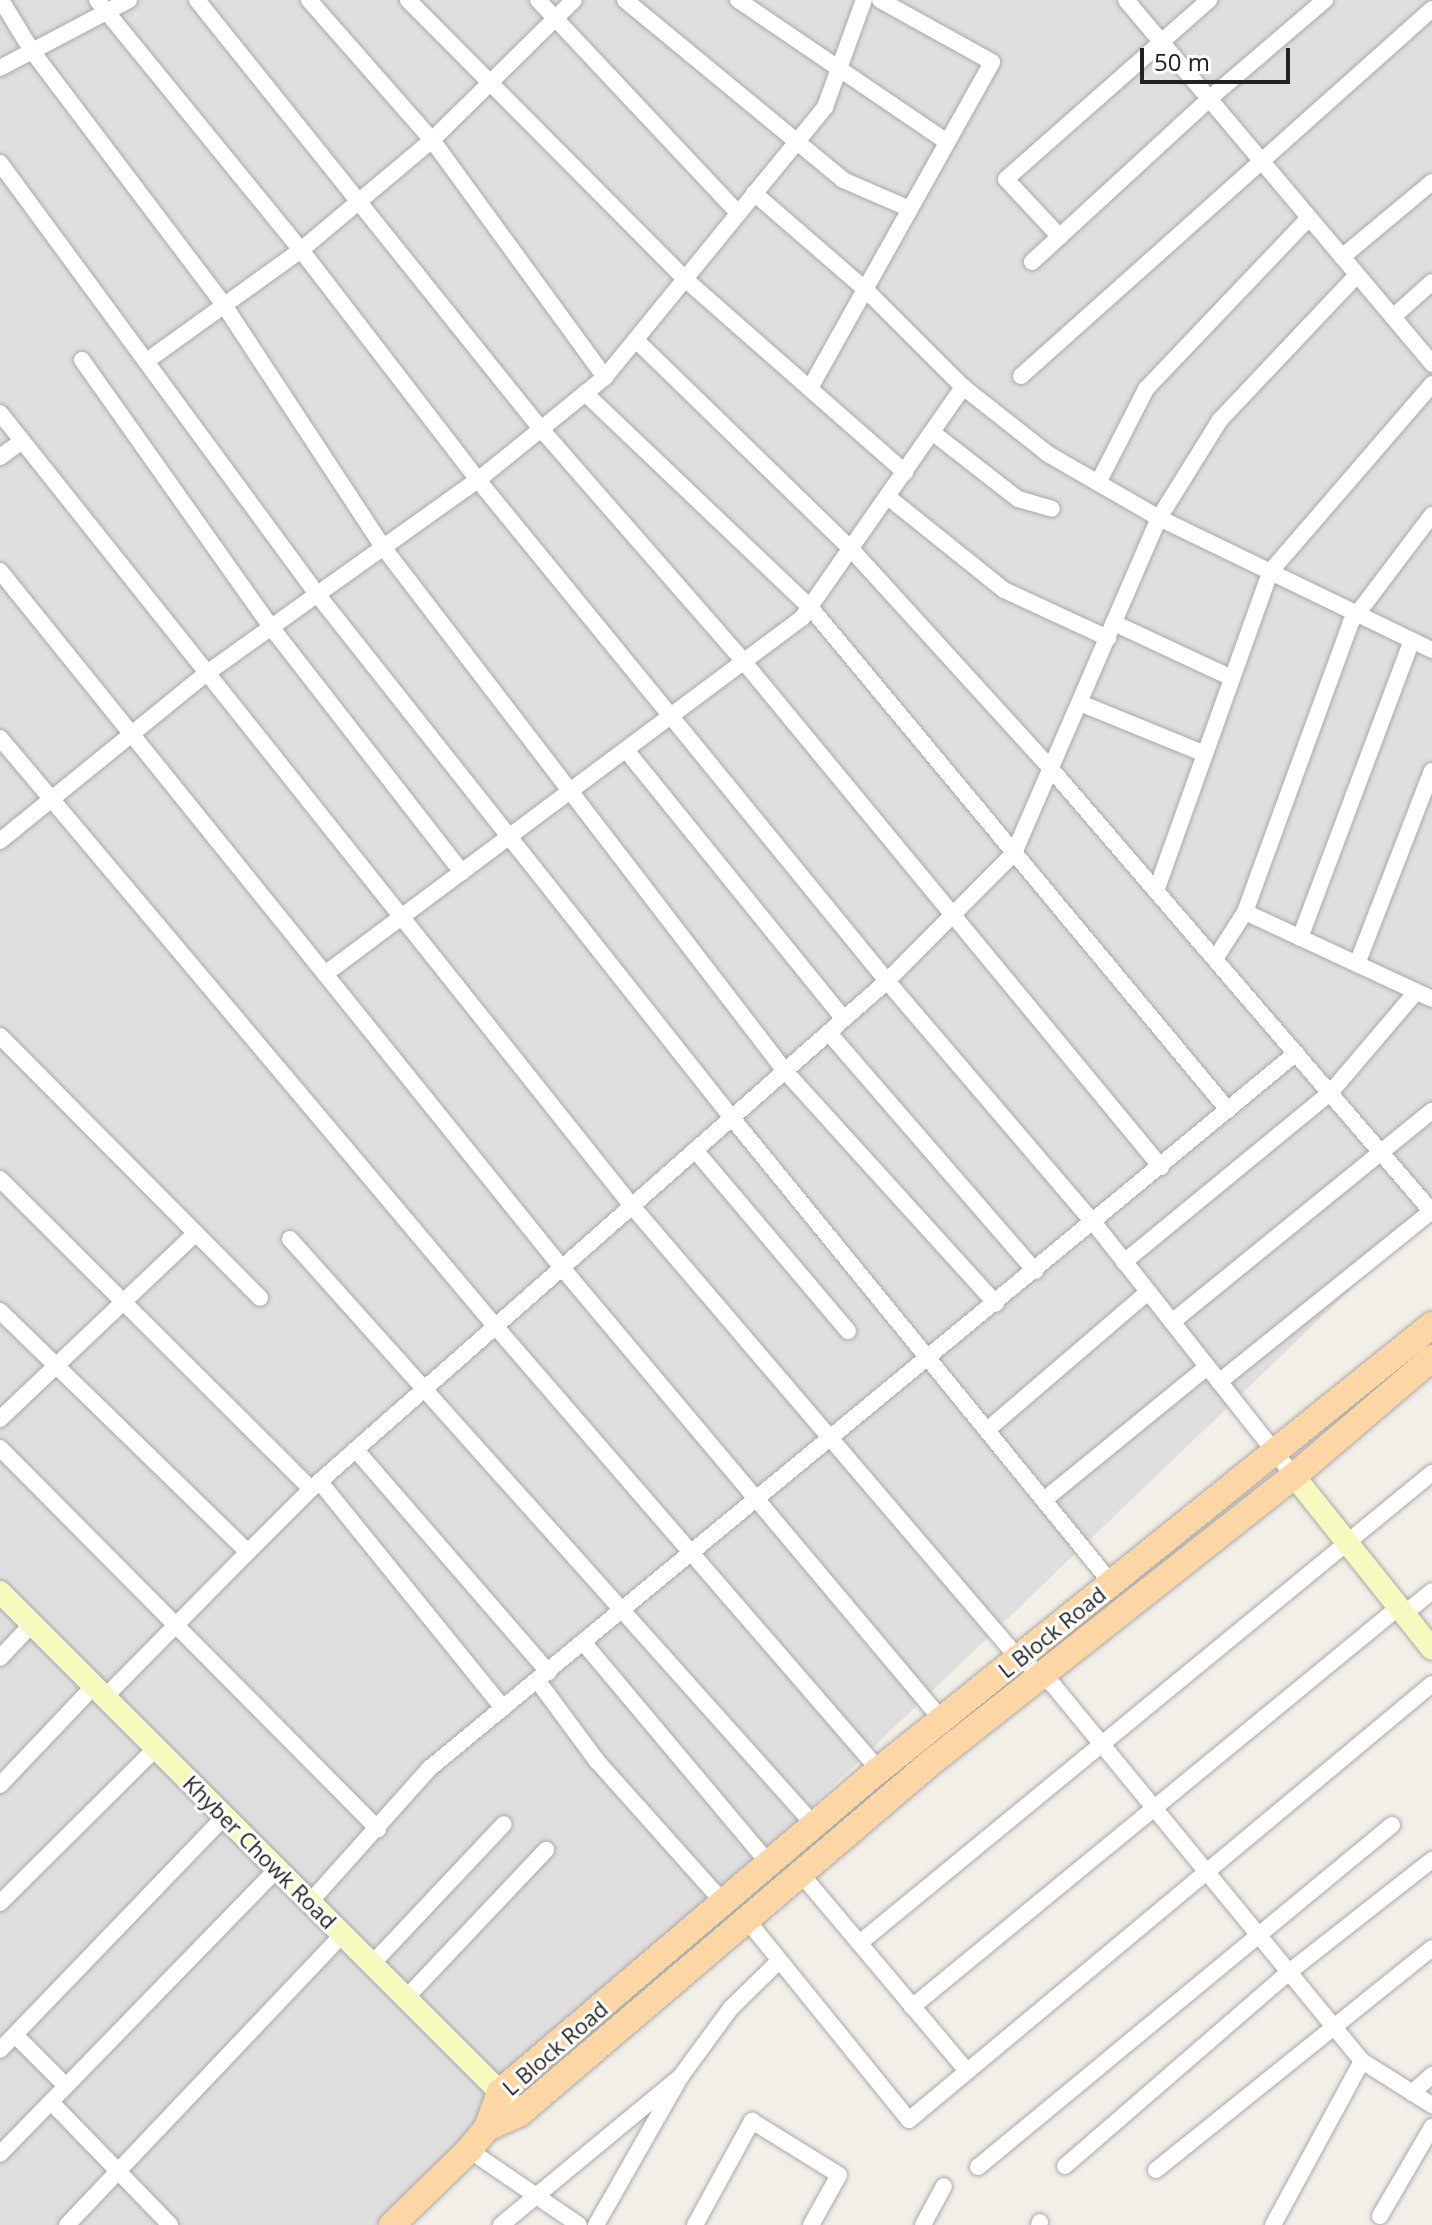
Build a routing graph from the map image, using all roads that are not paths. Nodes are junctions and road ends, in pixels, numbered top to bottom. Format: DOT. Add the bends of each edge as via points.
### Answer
graph roads {
  1 [pos="1,0"];
  2 [pos="129,0"];
  3 [pos="197,0"];
  4 [pos="309,0"];
  5 [pos="408,0"];
  6 [pos="538,0"];
  7 [pos="574,0"];
  8 [pos="625,0"];
  9 [pos="738,0"];
  10 [pos="864,0"];
  11 [pos="880,0"];
  12 [pos="1126,0"];
  13 [pos="1209,0"];
  14 [pos="1325,0"];
  15 [pos="100,6"];
  16 [pos="1432,9"];
  17 [pos="555,18"];
  18 [pos="1161,42"];
  19 [pos="32,51"];
  20 [pos="0,68"];
  21 [pos="838,71"];
  22 [pos="488,85"];
  23 [pos="1209,99"];
  24 [pos="432,140"];
  25 [pos="797,140"];
  26 [pos="947,142"];
  27 [pos="1259,159"];
  28 [pos="0,163"];
  29 [pos="1432,182"];
  30 [pos="754,193"];
  31 [pos="361,200"];
  32 [pos="910,209"];
  33 [pos="738,213"];
  34 [pos="1309,218"];
  35 [pos="1060,237"];
  36 [pos="301,250"];
  37 [pos="1342,257"];
  38 [pos="1032,262"];
  39 [pos="1357,275"];
  40 [pos="685,279"];
  41 [pos="1432,282"];
  42 [pos="865,289"];
  43 [pos="224,305"];
  44 [pos="1393,317"];
  45 [pos="636,340"];
  46 [pos="82,360"];
  47 [pos="148,360"];
  48 [pos="1432,364"];
  49 [pos="1021,376"];
  50 [pos="605,377"];
  51 [pos="1432,384"];
  52 [pos="963,387"];
  53 [pos="810,388"];
  54 [pos="585,393"];
  55 [pos="0,413"];
  56 [pos="541,429"];
  57 [pos="932,432"];
  58 [pos="22,441"];
  59 [pos="0,457"];
  60 [pos="905,472"];
  61 [pos="478,480"];
  62 [pos="1098,483"];
  63 [pos="888,497"];
  64 [pos="1052,509"];
  65 [pos="1432,515"];
  66 [pos="1159,518"];
  67 [pos="383,547"];
  68 [pos="851,549"];
  69 [pos="0,571"];
  70 [pos="1270,572"];
  71 [pos="317,594"];
  72 [pos="810,607"];
  73 [pos="1358,614"];
  74 [pos="271,627"];
  75 [pos="1111,631"];
  76 [pos="1412,640"];
  77 [pos="1432,650"];
  78 [pos="744,662"];
  79 [pos="207,673"];
  80 [pos="1232,678"];
  81 [pos="1080,703"];
  82 [pos="671,716"];
  83 [pos="131,734"];
  84 [pos="0,738"];
  85 [pos="626,750"];
  86 [pos="1205,754"];
  87 [pos="1052,770"];
  88 [pos="1432,771"];
  89 [pos="571,791"];
  90 [pos="50,800"];
  91 [pos="509,836"];
  92 [pos="0,841"];
  93 [pos="1014,853"];
  94 [pos="462,872"];
  95 [pos="1156,891"];
  96 [pos="1245,912"];
  97 [pos="953,916"];
  98 [pos="402,917"];
  99 [pos="1300,938"];
  100 [pos="1215,959"];
  101 [pos="1357,964"];
  102 [pos="325,974"];
  103 [pos="887,981"];
  104 [pos="1416,992"];
  105 [pos="1432,999"];
  106 [pos="844,1019"];
  107 [pos="829,1033"];
  108 [pos="0,1036"];
  109 [pos="1296,1053"];
  110 [pos="785,1071"];
  111 [pos="1330,1093"];
  112 [pos="1228,1110"];
  113 [pos="1432,1111"];
  114 [pos="732,1118"];
  115 [pos="695,1150"];
  116 [pos="1381,1152"];
  117 [pos="1161,1167"];
  118 [pos="0,1179"];
  119 [pos="632,1206"];
  120 [pos="1432,1211"];
  121 [pos="1094,1223"];
  122 [pos="196,1233"];
  123 [pos="290,1239"];
  124 [pos="1124,1262"];
  125 [pos="563,1269"];
  126 [pos="1035,1271"];
  127 [pos="1148,1292"];
  128 [pos="260,1298"];
  129 [pos="125,1304"];
  130 [pos="996,1304"];
  131 [pos="0,1311"];
  132 [pos="1172,1322"];
  133 [pos="1432,1325"];
  134 [pos="496,1327"];
  135 [pos="848,1331"];
  136 [pos="1432,1358"];
  137 [pos="929,1359"];
  138 [pos="57,1367"];
  139 [pos="1207,1367"];
  140 [pos="1219,1382"];
  141 [pos="428,1387"];
  142 [pos="0,1419"];
  143 [pos="987,1430"];
  144 [pos="831,1436"];
  145 [pos="0,1448"];
  146 [pos="356,1450"];
  147 [pos="1276,1454"];
  148 [pos="1432,1473"];
  149 [pos="1294,1476"];
  150 [pos="316,1485"];
  151 [pos="756,1499"];
  152 [pos="1044,1500"];
  153 [pos="1346,1542"];
  154 [pos="248,1552"];
  155 [pos="691,1553"];
  156 [pos="1112,1584"];
  157 [pos="1432,1591"];
  158 [pos="0,1592"];
  159 [pos="623,1609"];
  160 [pos="1401,1611"];
  161 [pos="32,1624"];
  162 [pos="176,1625"];
  163 [pos="583,1642"];
  164 [pos="1432,1649"];
  165 [pos="0,1658"];
  166 [pos="1029,1666"];
  167 [pos="542,1676"];
  168 [pos="1432,1684"];
  169 [pos="100,1692"];
  170 [pos="503,1708"];
  171 [pos="942,1720"];
  172 [pos="1099,1743"];
  173 [pos="156,1748"];
  174 [pos="879,1770"];
  175 [pos="0,1785"];
  176 [pos="1152,1807"];
  177 [pos="224,1817"];
  178 [pos="504,1824"];
  179 [pos="1392,1825"];
  180 [pos="816,1827"];
  181 [pos="378,1829"];
  182 [pos="546,1850"];
  183 [pos="1432,1860"];
  184 [pos="770,1865"];
  185 [pos="277,1869"];
  186 [pos="1204,1871"];
  187 [pos="802,1875"];
  188 [pos="310,1902"];
  189 [pos="0,1903"];
  190 [pos="725,1904"];
  191 [pos="747,1920"];
  192 [pos="342,1935"];
  193 [pos="1260,1937"];
  194 [pos="862,1941"];
  195 [pos="1432,1948"];
  196 [pos="779,1961"];
  197 [pos="372,1964"];
  198 [pos="1289,1972"];
  199 [pos="406,1998"];
  200 [pos="912,2007"];
  201 [pos="1334,2025"];
  202 [pos="15,2035"];
  203 [pos="0,2050"];
  204 [pos="1362,2061"];
  205 [pos="966,2070"];
  206 [pos="1432,2075"];
  207 [pos="681,2076"];
  208 [pos="66,2086"];
  209 [pos="500,2092"];
  210 [pos="1412,2093"];
  211 [pos="51,2102"];
  212 [pos="1432,2105"];
  213 [pos="520,2113"];
  214 [pos="1432,2127"];
  215 [pos="487,2128"];
  216 [pos="469,2150"];
  217 [pos="0,2154"];
  218 [pos="1065,2166"];
  219 [pos="978,2167"];
  220 [pos="1156,2170"];
  221 [pos="118,2171"];
  222 [pos="944,2186"];
  223 [pos="536,2198"];
  224 [pos="1380,2216"];
  225 [pos="67,2225"];
  226 [pos="170,2225"];
  227 [pos="392,2225"];
  228 [pos="501,2225"];
  229 [pos="579,2225"];
  230 [pos="596,2225"];
  231 [pos="695,2225"];
  232 [pos="811,2225"];
  233 [pos="923,2225"];
  234 [pos="1273,2225"];
  1 -- 19 [label="street"];
  2 -- 15 [label="street"];
  3 -- 31 [label="street"];
  4 -- 24 [label="street"];
  5 -- 22 [label="street"];
  6 -- 17 [label="street"];
  7 -- 17 [label="street"];
  8 -- 25 [label="street"];
  9 -- 21 [label="street"];
  10 -- 21 [label="street"];
  11 -- 26 [label="street" via="992,62"];
  12 -- 18 [label="street"];
  13 -- 18 [label="street"];
  14 -- 23 [label="street"];
  15 -- 19 [label="street"];
  15 -- 36 [label="street"];
  16 -- 27 [label="street"];
  17 -- 22 [label="street"];
  17 -- 33 [label="street"];
  18 -- 23 [label="street"];
  18 -- 35 [label="street" via="1006,179"];
  19 -- 20 [label="street"];
  19 -- 43 [label="street"];
  21 -- 25 [label="street" via="825,107"];
  21 -- 26 [label="street"];
  22 -- 24 [label="street"];
  22 -- 40 [label="street"];
  23 -- 27 [label="street"];
  23 -- 35 [label="street"];
  24 -- 31 [label="street"];
  24 -- 50 [label="street"];
  25 -- 30 [label="street"];
  25 -- 32 [label="street" via="843,180"];
  26 -- 32 [label="street"];
  27 -- 34 [label="street"];
  27 -- 49 [label="street"];
  28 -- 47 [label="street"];
  29 -- 37 [label="street"];
  30 -- 33 [label="street"];
  30 -- 42 [label="street"];
  31 -- 36 [label="street"];
  31 -- 56 [label="street"];
  32 -- 42 [label="street"];
  33 -- 40 [label="street"];
  34 -- 37 [label="street"];
  34 -- 62 [label="street" via="1146,389"];
  35 -- 38 [label="street"];
  36 -- 43 [label="street"];
  36 -- 61 [label="street"];
  37 -- 39 [label="street"];
  39 -- 44 [label="street"];
  39 -- 66 [label="street" via="1220,420"];
  40 -- 45 [label="street"];
  40 -- 53 [label="street"];
  41 -- 44 [label="street"];
  42 -- 52 [label="street"];
  42 -- 53 [label="street"];
  43 -- 47 [label="street"];
  43 -- 67 [label="street"];
  44 -- 48 [label="street"];
  45 -- 50 [label="street"];
  45 -- 68 [label="street"];
  46 -- 74 [label="street"];
  47 -- 71 [label="street"];
  50 -- 54 [label="street"];
  51 -- 70 [label="street"];
  52 -- 57 [label="street"];
  52 -- 62 [label="street" via="1048,454"];
  53 -- 60 [label="street"];
  54 -- 56 [label="street"];
  54 -- 72 [label="street"];
  55 -- 58 [label="street"];
  56 -- 61 [label="street"];
  56 -- 78 [label="street"];
  57 -- 60 [label="street"];
  57 -- 64 [label="street" via="1018,499"];
  58 -- 59 [label="street"];
  58 -- 79 [label="street"];
  60 -- 63 [label="street"];
  61 -- 67 [label="street"];
  61 -- 82 [label="street"];
  62 -- 66 [label="street"];
  63 -- 68 [label="street"];
  63 -- 75 [label="street" via="1004,590"];
  65 -- 73 [label="street"];
  66 -- 70 [label="street"];
  66 -- 75 [label="street"];
  67 -- 71 [label="street"];
  67 -- 89 [label="street"];
  68 -- 72 [label="street"];
  68 -- 87 [label="street"];
  69 -- 83 [label="street"];
  70 -- 73 [label="street"];
  70 -- 80 [label="street"];
  71 -- 74 [label="street"];
  71 -- 91 [label="street"];
  72 -- 78 [label="street"];
  72 -- 93 [label="street"];
  73 -- 76 [label="street"];
  73 -- 96 [label="street"];
  74 -- 79 [label="street"];
  74 -- 94 [label="street"];
  75 -- 80 [label="street"];
  75 -- 81 [label="street"];
  76 -- 77 [label="street"];
  76 -- 99 [label="street"];
  78 -- 82 [label="street"];
  78 -- 97 [label="street"];
  79 -- 83 [label="street"];
  79 -- 98 [label="street"];
  80 -- 86 [label="street"];
  81 -- 86 [label="street"];
  81 -- 87 [label="street"];
  82 -- 85 [label="street"];
  82 -- 103 [label="street"];
  83 -- 90 [label="street"];
  83 -- 102 [label="street"];
  84 -- 90 [label="street"];
  85 -- 89 [label="street"];
  85 -- 106 [label="street"];
  86 -- 95 [label="street"];
  87 -- 93 [label="street"];
  87 -- 95 [label="street"];
  88 -- 101 [label="street"];
  89 -- 91 [label="street"];
  89 -- 110 [label="street"];
  90 -- 92 [label="street"];
  90 -- 134 [label="street"];
  91 -- 94 [label="street"];
  91 -- 114 [label="street"];
  93 -- 97 [label="street"];
  93 -- 112 [label="street"];
  94 -- 98 [label="street"];
  95 -- 100 [label="street"];
  96 -- 99 [label="street"];
  96 -- 100 [label="street"];
  97 -- 103 [label="street"];
  97 -- 117 [label="street"];
  98 -- 102 [label="street"];
  98 -- 119 [label="street"];
  99 -- 101 [label="street"];
  100 -- 109 [label="street"];
  101 -- 104 [label="street"];
  102 -- 125 [label="street"];
  103 -- 106 [label="street"];
  103 -- 121 [label="street"];
  104 -- 105 [label="street"];
  104 -- 111 [label="street"];
  106 -- 107 [label="street"];
  107 -- 110 [label="street"];
  107 -- 126 [label="street"];
  108 -- 122 [label="street"];
  109 -- 111 [label="street"];
  109 -- 112 [label="street"];
  110 -- 114 [label="street"];
  110 -- 130 [label="street"];
  111 -- 116 [label="street"];
  111 -- 124 [label="street"];
  112 -- 117 [label="street"];
  113 -- 116 [label="street"];
  114 -- 115 [label="street"];
  114 -- 137 [label="street"];
  115 -- 119 [label="street"];
  115 -- 135 [label="street"];
  116 -- 120 [label="street"];
  116 -- 132 [label="street"];
  117 -- 121 [label="street"];
  118 -- 129 [label="street"];
  119 -- 125 [label="street"];
  119 -- 144 [label="street"];
  120 -- 140 [label="street"];
  121 -- 124 [label="street"];
  121 -- 126 [label="street"];
  122 -- 128 [label="street"];
  122 -- 129 [label="street"];
  123 -- 141 [label="street"];
  124 -- 127 [label="street"];
  125 -- 134 [label="street"];
  125 -- 151 [label="street"];
  126 -- 130 [label="street"];
  127 -- 132 [label="street"];
  127 -- 143 [label="street"];
  129 -- 138 [label="street"];
  129 -- 150 [label="street"];
  130 -- 137 [label="street"];
  131 -- 138 [label="street"];
  132 -- 139 [label="street"];
  133 -- 147 [label="main road, L Block Road"];
  134 -- 141 [label="street"];
  134 -- 155 [label="street"];
  136 -- 149 [label="main road, L Block Road"];
  137 -- 143 [label="street"];
  137 -- 144 [label="street"];
  138 -- 142 [label="street"];
  138 -- 154 [label="street"];
  139 -- 140 [label="street"];
  139 -- 152 [label="street"];
  140 -- 147 [label="street"];
  141 -- 146 [label="street"];
  141 -- 159 [label="street"];
  143 -- 152 [label="street"];
  144 -- 151 [label="street"];
  144 -- 166 [label="street"];
  145 -- 162 [label="street"];
  146 -- 150 [label="street"];
  146 -- 167 [label="street"];
  147 -- 149 [label="street"];
  147 -- 156 [label="main road, L Block Road"];
  148 -- 153 [label="street"];
  149 -- 153 [label="street"];
  149 -- 166 [label="main road, L Block Road"];
  150 -- 154 [label="street"];
  150 -- 170 [label="street"];
  151 -- 155 [label="street"];
  151 -- 171 [label="street"];
  152 -- 156 [label="street"];
  153 -- 160 [label="street"];
  153 -- 172 [label="street"];
  154 -- 162 [label="street"];
  155 -- 159 [label="street"];
  155 -- 174 [label="street"];
  156 -- 166 [label="main road, L Block Road"];
  157 -- 160 [label="street"];
  158 -- 161 [label="street, Khyber Chowk Road"];
  159 -- 163 [label="street"];
  159 -- 180 [label="street"];
  160 -- 164 [label="street"];
  160 -- 176 [label="street"];
  161 -- 165 [label="street"];
  161 -- 169 [label="street, Khyber Chowk Road"];
  162 -- 169 [label="street"];
  162 -- 181 [label="street"];
  163 -- 167 [label="street"];
  163 -- 184 [label="street"];
  166 -- 171 [label="main road, L Block Road"];
  166 -- 172 [label="street"];
  166 -- 187 [label="main road, L Block Road"];
  167 -- 170 [label="street"];
  167 -- 190 [label="street" via="597,1761"];
  168 -- 186 [label="street"];
  169 -- 173 [label="street, Khyber Chowk Road"];
  169 -- 175 [label="street"];
  170 -- 181 [label="street" via="430,1768"];
  171 -- 174 [label="main road, L Block Road"];
  172 -- 176 [label="street"];
  172 -- 194 [label="street"];
  173 -- 177 [label="street, Khyber Chowk Road"];
  173 -- 189 [label="street"];
  174 -- 180 [label="main road, L Block Road"];
  176 -- 186 [label="street"];
  176 -- 200 [label="street"];
  177 -- 185 [label="street, Khyber Chowk Road"];
  177 -- 202 [label="street"];
  178 -- 197 [label="street"];
  179 -- 193 [label="street"];
  180 -- 184 [label="main road, L Block Road"];
  181 -- 188 [label="street"];
  182 -- 199 [label="street"];
  183 -- 198 [label="street"];
  184 -- 190 [label="main road, L Block Road"];
  185 -- 188 [label="street, Khyber Chowk Road"];
  185 -- 208 [label="street"];
  186 -- 193 [label="street"];
  186 -- 205 [label="street"];
  187 -- 191 [label="main road, L Block Road"];
  187 -- 194 [label="street"];
  188 -- 192 [label="street, Khyber Chowk Road"];
  190 -- 209 [label="main road, L Block Road"];
  191 -- 196 [label="street"];
  191 -- 213 [label="main road, L Block Road"];
  192 -- 197 [label="street, Khyber Chowk Road"];
  192 -- 221 [label="street"];
  193 -- 198 [label="street"];
  193 -- 219 [label="street"];
  194 -- 200 [label="street"];
  195 -- 201 [label="street"];
  196 -- 205 [label="street" via="909,2120"];
  196 -- 207 [label="street" via="731,2008"];
  197 -- 199 [label="street, Khyber Chowk Road"];
  198 -- 201 [label="street"];
  198 -- 218 [label="street"];
  199 -- 209 [label="street, Khyber Chowk Road"];
  200 -- 205 [label="street"];
  201 -- 204 [label="street"];
  201 -- 220 [label="street"];
  202 -- 203 [label="street"];
  202 -- 208 [label="street"];
  204 -- 210 [label="street"];
  204 -- 234 [label="street"];
  206 -- 210 [label="street"];
  207 -- 223 [label="street"];
  207 -- 230 [label="street"];
  208 -- 211 [label="street"];
  209 -- 213 [label="street, Khyber Chowk Road"];
  209 -- 215 [label="main road, L Block Road"];
  210 -- 212 [label="street"];
  211 -- 217 [label="street"];
  211 -- 221 [label="street"];
  213 -- 215 [label="main road, L Block Road"];
  214 -- 224 [label="street"];
  215 -- 216 [label="main road"];
  216 -- 223 [label="street"];
  216 -- 227 [label="main road"];
  221 -- 225 [label="street"];
  221 -- 226 [label="street"];
  222 -- 233 [label="street"];
  223 -- 228 [label="street"];
  223 -- 229 [label="street"];
  231 -- 232 [label="street" via="752,2121 839,2175"];
}
